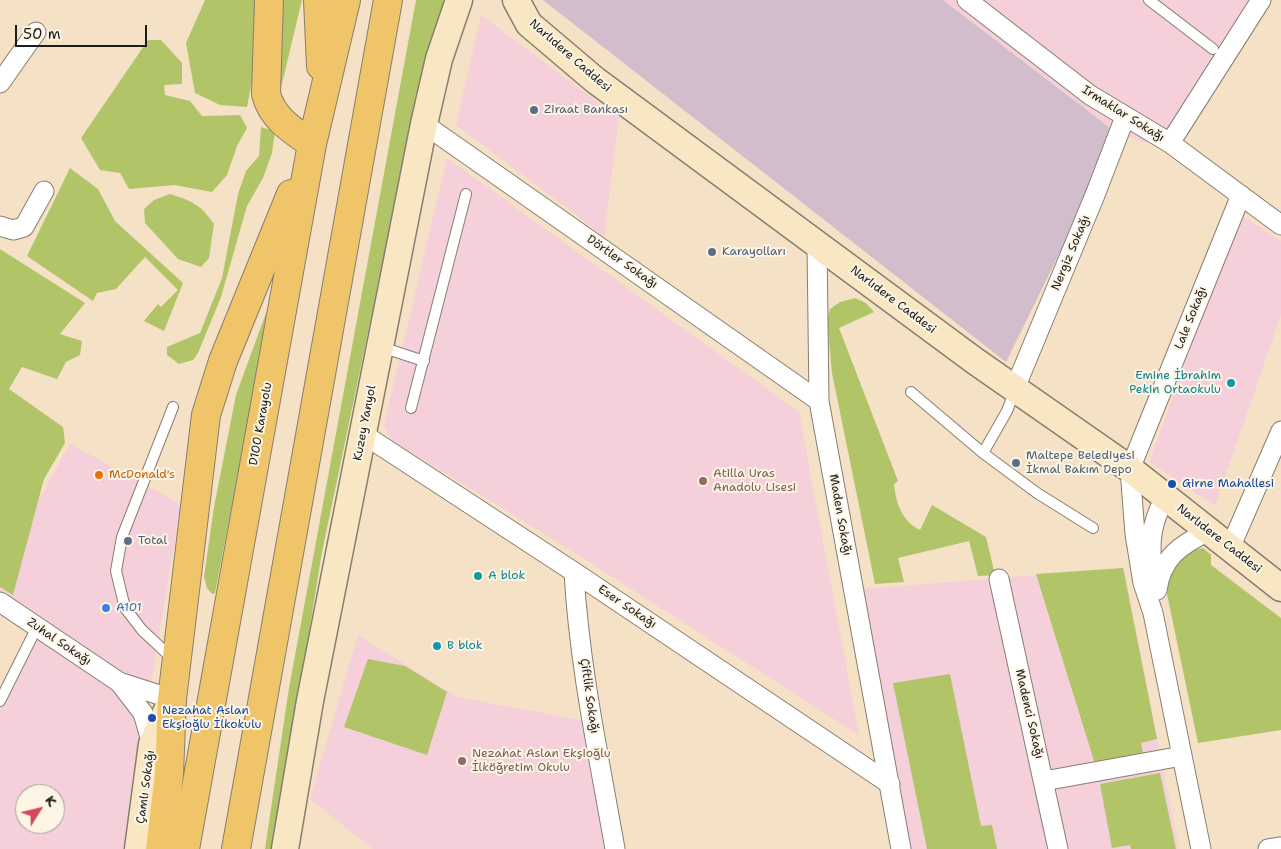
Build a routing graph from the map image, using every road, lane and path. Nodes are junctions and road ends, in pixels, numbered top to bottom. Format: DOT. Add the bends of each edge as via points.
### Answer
graph roads {
  1 [pos="269,0"];
  2 [pos="318,0"];
  3 [pos="346,0"];
  4 [pos="388,0"];
  5 [pos="459,0"];
  6 [pos="516,0"];
  7 [pos="967,0"];
  8 [pos="1148,0"];
  9 [pos="1261,0"];
  10 [pos="36,32"];
  11 [pos="1213,49"];
  12 [pos="0,83"];
  13 [pos="322,98"];
  14 [pos="1125,117"];
  15 [pos="424,124"];
  16 [pos="1170,143"];
  17 [pos="312,144"];
  18 [pos="44,191"];
  19 [pos="466,194"];
  20 [pos="1241,195"];
  21 [pos="1281,225"];
  22 [pos="0,226"];
  23 [pos="817,244"];
  24 [pos="380,347"];
  25 [pos="424,362"];
  26 [pos="1015,388"];
  27 [pos="911,392"];
  28 [pos="819,401"];
  29 [pos="173,407"];
  30 [pos="411,408"];
  31 [pos="1281,431"];
  32 [pos="363,434"];
  33 [pos="983,453"];
  34 [pos="1130,469"];
  35 [pos="1165,497"];
  36 [pos="1094,528"];
  37 [pos="1209,531"];
  38 [pos="1230,548"];
  39 [pos="574,572"];
  40 [pos="1000,579"];
  41 [pos="1281,588"];
  42 [pos="0,602"];
  43 [pos="1153,614"];
  44 [pos="38,627"];
  45 [pos="178,664"];
  46 [pos="119,682"];
  47 [pos="172,699"];
  48 [pos="0,701"];
  49 [pos="152,744"];
  50 [pos="1182,756"];
  51 [pos="1044,781"];
  52 [pos="890,784"];
  53 [pos="1281,847"];
  54 [pos="138,849"];
  55 [pos="160,849"];
  56 [pos="185,849"];
  57 [pos="236,849"];
  58 [pos="285,849"];
  59 [pos="615,849"];
  60 [pos="900,849"];
  61 [pos="1058,849"];
  62 [pos="1201,849"];
  63 [pos="1268,849"];
  1 -- 17 [label="highway" via="266,94 270,108 282,122"];
  2 -- 13 [label="highway"];
  3 -- 13 [label="highway, D100 Karayolu"];
  4 -- 57 [label="highway"];
  5 -- 15 [label="main road, Kuzey Yanyol"];
  6 -- 23 [label="main road, Narlıdere Caddesi" via="529,24 595,80"];
  7 -- 14 [label="street, Irmaklar Sokağı" via="1090,95"];
  8 -- 11 [label="lane"];
  9 -- 16 [label="street"];
  10 -- 12 [label="street"];
  13 -- 17 [label="highway, D100 Karayolu"];
  14 -- 16 [label="street, Irmaklar Sokağı"];
  14 -- 26 [label="street, Nergiz Sokağı"];
  15 -- 24 [label="main road, Kuzey Yanyol"];
  15 -- 28 [label="street, Dörtler Sokağı"];
  16 -- 20 [label="street, Irmaklar Sokağı"];
  17 -- 45 [label="highway" via="223,360 206,415"];
  17 -- 56 [label="highway, D100 Karayolu"];
  18 -- 22 [label="street" via="24,227 13,230"];
  19 -- 25 [label="lane"];
  20 -- 21 [label="street, Irmaklar Sokağı"];
  20 -- 34 [label="street, Lale Sokağı"];
  23 -- 26 [label="main road, Narlıdere Caddesi"];
  23 -- 28 [label="street, Maden Sokağı"];
  24 -- 25 [label="lane"];
  24 -- 32 [label="main road, Kuzey Yanyol"];
  25 -- 30 [label="lane"];
  26 -- 33 [label="lane" via="1007,411"];
  26 -- 34 [label="main road, Narlıdere Caddesi"];
  27 -- 33 [label="lane"];
  28 -- 52 [label="street, Maden Sokağı"];
  29 -- 45 [label="lane" via="122,537 116,571 125,608 142,630"];
  31 -- 38 [label="street"];
  32 -- 39 [label="street, Eser Sokağı"];
  32 -- 58 [label="main road, Kuzey Yanyol" via="310,701"];
  33 -- 36 [label="lane" via="1037,494"];
  34 -- 35 [label="main road, Narlıdere Caddesi"];
  34 -- 43 [label="street" via="1135,534 1143,583"];
  35 -- 37 [label="main road, Narlıdere Caddesi"];
  35 -- 43 [label="street" via="1151,530"];
  37 -- 38 [label="main road, Narlıdere Caddesi"];
  37 -- 43 [label="street" via="1179,548 1167,561 1159,574"];
  38 -- 41 [label="main road, Narlıdere Caddesi"];
  39 -- 52 [label="street, Eser Sokağı"];
  39 -- 59 [label="street, Çiftlik Sokağı" via="593,724"];
  40 -- 51 [label="street, Madenci Sokağı"];
  42 -- 44 [label="street, Zuhal Sokağı"];
  43 -- 50 [label="street"];
  44 -- 46 [label="street, Zuhal Sokağı"];
  44 -- 48 [label="lane"];
  45 -- 47 [label="highway"];
  46 -- 47 [label="street, Zuhal Sokağı"];
  46 -- 49 [label="street, Zuhal Sokağı" via="144,713"];
  47 -- 49 [label="main road, Çamlı Sokağı"];
  47 -- 55 [label="highway"];
  49 -- 54 [label="main road, Çamlı Sokağı"];
  50 -- 51 [label="street"];
  50 -- 62 [label="street"];
  51 -- 61 [label="street, Madenci Sokağı"];
  52 -- 60 [label="street, Maden Sokağı"];
  53 -- 63 [label="street"];
}
